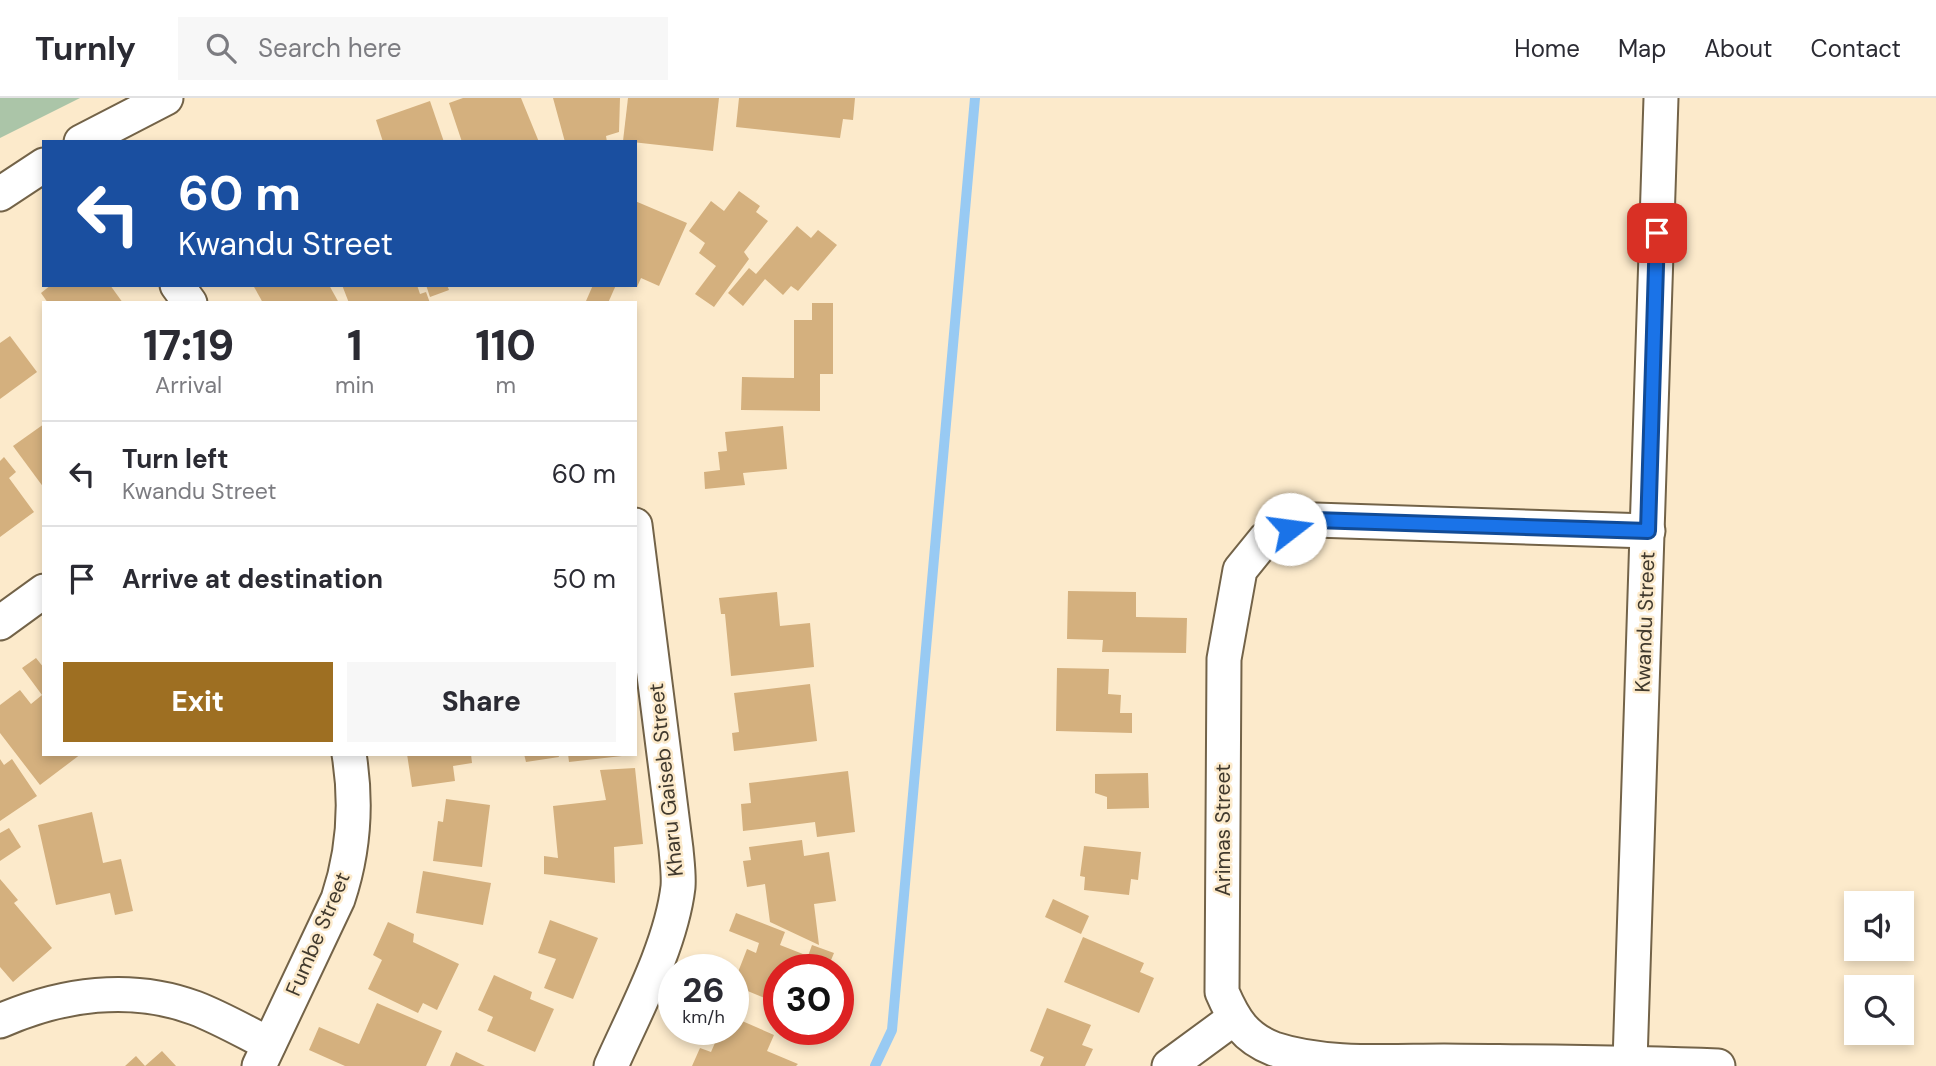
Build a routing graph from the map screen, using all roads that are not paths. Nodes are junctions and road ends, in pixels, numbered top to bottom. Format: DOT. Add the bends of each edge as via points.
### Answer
graph roads {
  1 [pos="166,98"];
  2 [pos="1661,98"];
  3 [pos="85,140"];
  4 [pos="42,166"];
  5 [pos="0,194"];
  6 [pos="1648,531"];
  7 [pos="637,541"];
  8 [pos="42,592"];
  9 [pos="0,622"];
  10 [pos="349,756"];
  11 [pos="1233,1019"];
  12 [pos="0,1021"];
  13 [pos="264,1055"];
  14 [pos="1630,1062"];
  15 [pos="1330,1063"];
  16 [pos="1415,1063"];
  17 [pos="611,1066"];
  18 [pos="1169,1066"];
  19 [pos="1717,1066"];
  1 -- 3 [label="street"];
  2 -- 6 [label="street, Kwandu Street"];
  4 -- 5 [label="street"];
  6 -- 11 [label="street, Arimas Street" via="1315,520 1266,538 1240,570 1224,659 1222,992"];
  6 -- 14 [label="street, Kwandu Street"];
  7 -- 17 [label="street, Kharu Gaiseb Street" via="678,886 647,987"];
  8 -- 9 [label="street"];
  10 -- 13 [label="street, Fumbe Street" via="354,818 347,873"];
  11 -- 15 [label="street" via="1257,1041 1276,1050"];
  11 -- 18 [label="street"];
  12 -- 13 [label="street" via="64,1000 130,994 197,1009"];
  14 -- 16 [label="street"];
  14 -- 19 [label="street"];
  15 -- 16 [label="street"];
}
